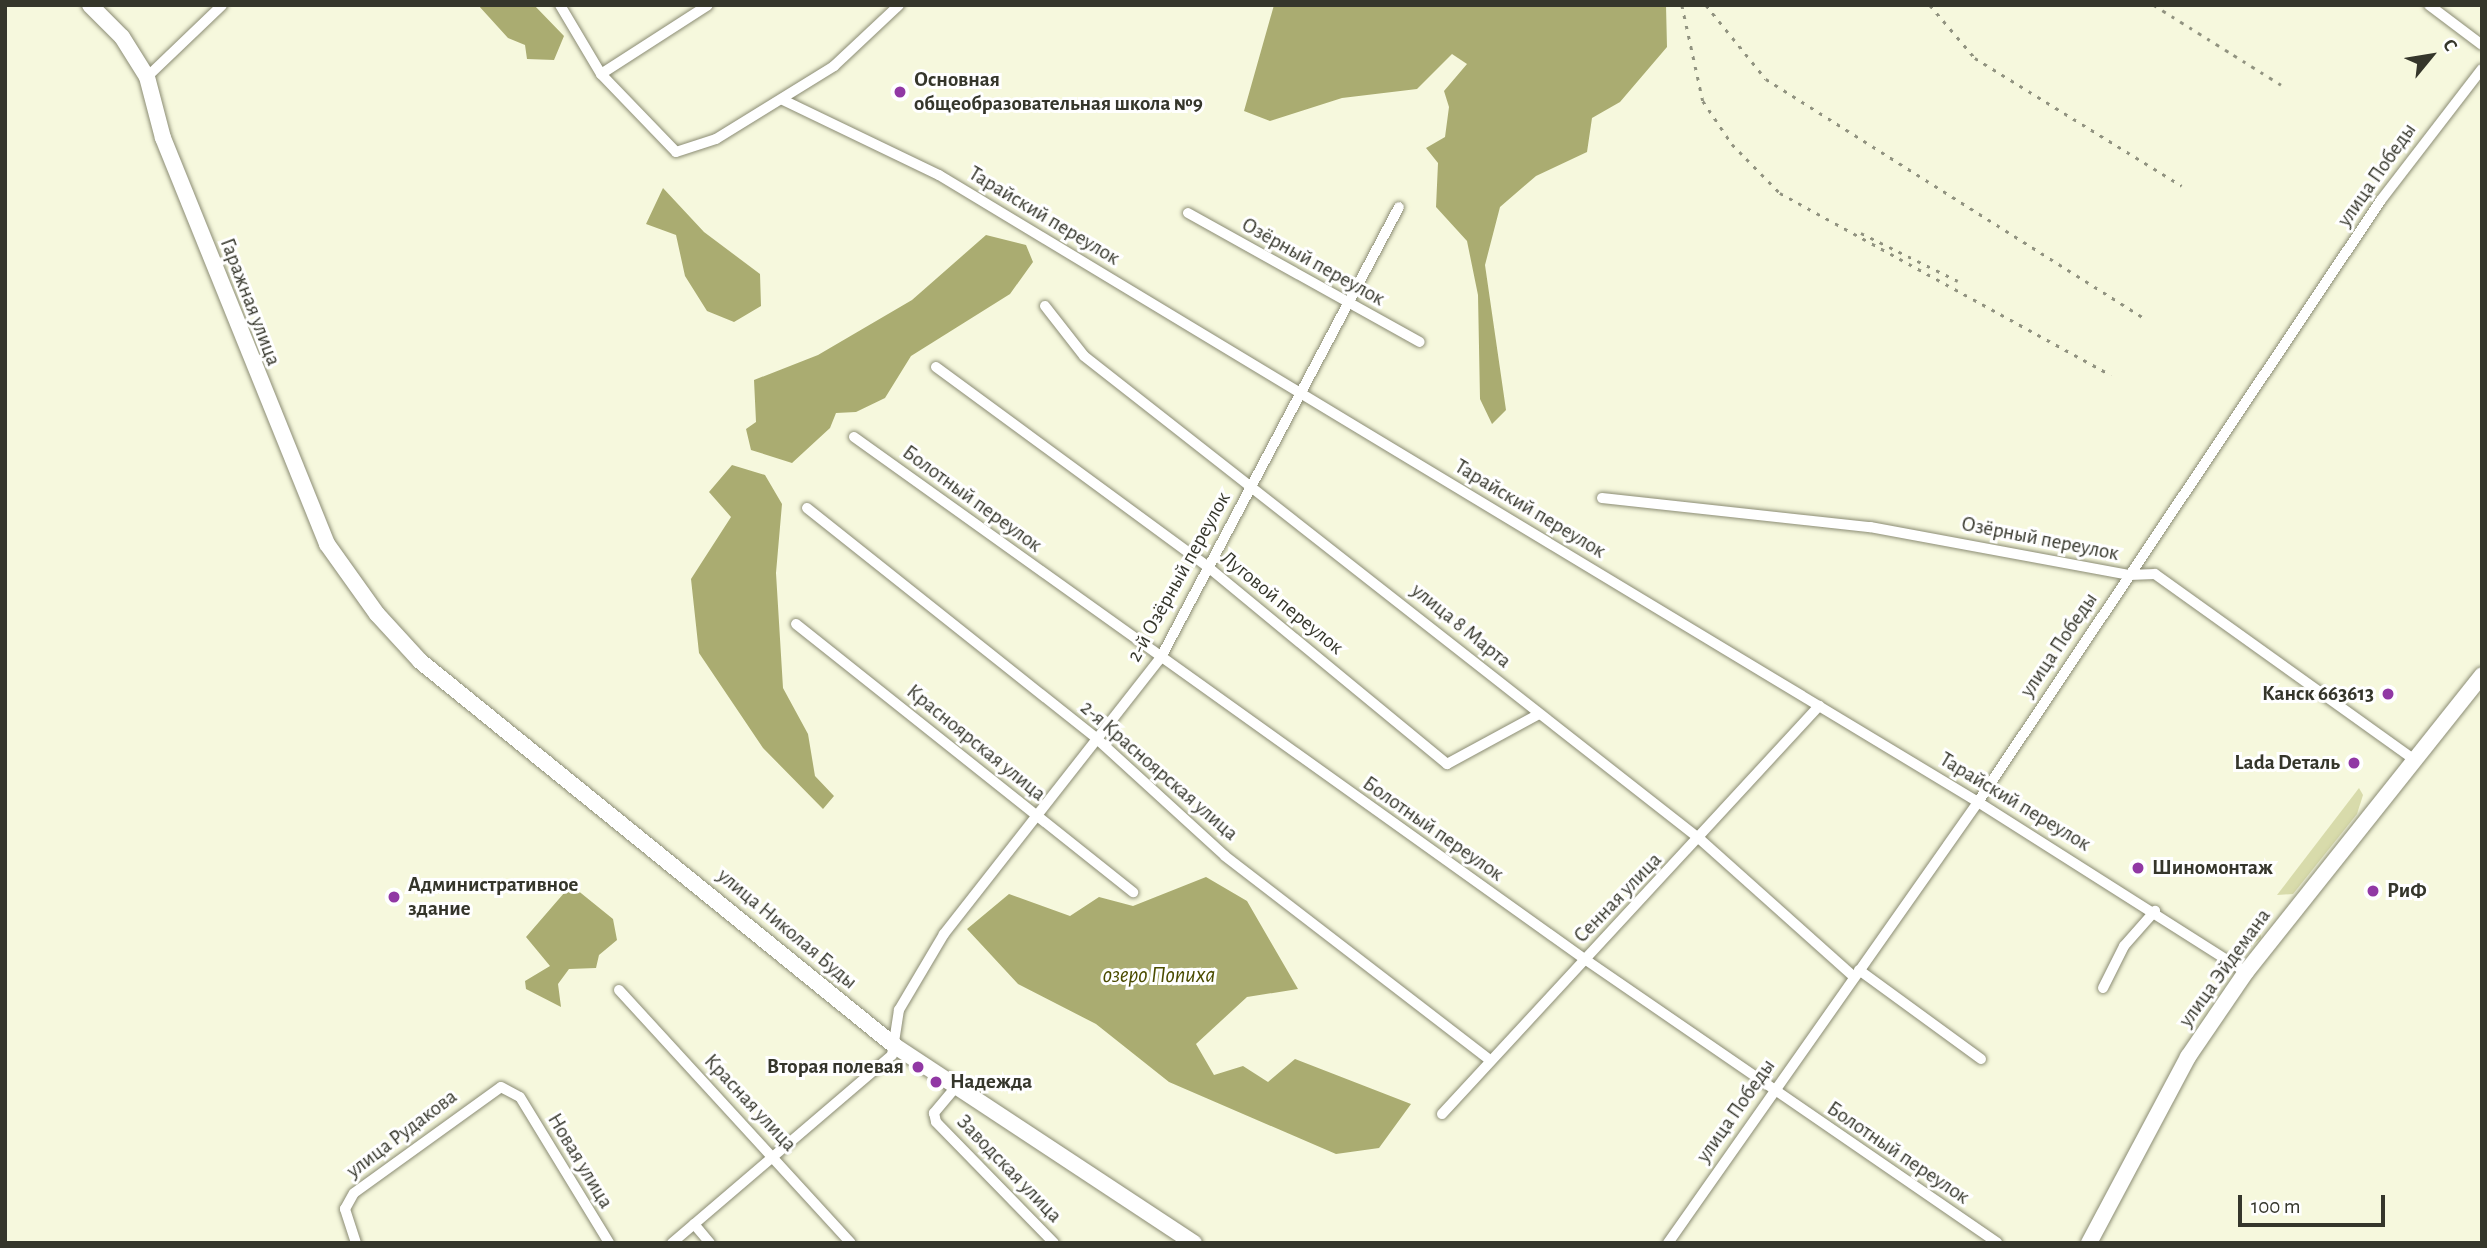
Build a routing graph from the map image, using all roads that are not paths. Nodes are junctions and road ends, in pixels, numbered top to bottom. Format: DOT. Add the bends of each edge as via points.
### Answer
graph roads {
  1 [pos="90,5"];
  2 [pos="222,5"];
  3 [pos="560,5"];
  4 [pos="708,5"];
  5 [pos="899,5"];
  6 [pos="2428,5"];
  7 [pos="2482,45"];
  8 [pos="2482,69"];
  9 [pos="601,74"];
  10 [pos="147,77"];
  11 [pos="783,100"];
  12 [pos="1399,207"];
  13 [pos="1188,213"];
  14 [pos="1349,304"];
  15 [pos="1045,306"];
  16 [pos="1420,342"];
  17 [pos="936,367"];
  18 [pos="1302,394"];
  19 [pos="854,437"];
  20 [pos="1253,483"];
  21 [pos="1602,498"];
  22 [pos="807,508"];
  23 [pos="1208,567"];
  24 [pos="2129,575"];
  25 [pos="377,614"];
  26 [pos="796,624"];
  27 [pos="1160,659"];
  28 [pos="2482,676"];
  29 [pos="1819,706"];
  30 [pos="1539,714"];
  31 [pos="1097,739"];
  32 [pos="2413,759"];
  33 [pos="1978,802"];
  34 [pos="1035,814"];
  35 [pos="1700,840"];
  36 [pos="1133,892"];
  37 [pos="2155,911"];
  38 [pos="1586,960"];
  39 [pos="2246,972"];
  40 [pos="1857,973"];
  41 [pos="2103,988"];
  42 [pos="619,990"];
  43 [pos="895,1046"];
  44 [pos="1489,1059"];
  45 [pos="1981,1059"];
  46 [pos="955,1088"];
  47 [pos="1773,1092"];
  48 [pos="520,1097"];
  49 [pos="1442,1114"];
  50 [pos="774,1157"];
  51 [pos="694,1224"];
  52 [pos="356,1243"];
  53 [pos="609,1243"];
  54 [pos="672,1243"];
  55 [pos="710,1243"];
  56 [pos="851,1243"];
  57 [pos="1054,1243"];
  58 [pos="1194,1243"];
  59 [pos="1668,1243"];
  60 [pos="1997,1243"];
  61 [pos="2089,1243"];
  1 -- 10 [label="street, Гаражная улица" via="121,37"];
  2 -- 10 [label="street"];
  3 -- 9 [label="street"];
  4 -- 9 [label="street"];
  5 -- 11 [label="street" via="834,66"];
  6 -- 7 [label="street"];
  8 -- 24 [label="street, улица Победы" via="2381,200"];
  9 -- 11 [label="street" via="676,152 716,139"];
  10 -- 25 [label="street, Гаражная улица" via="163,138 327,544"];
  11 -- 18 [label="street, Тарайский переулок" via="939,175"];
  12 -- 14 [label="street, 2-й Озёрный переулок"];
  13 -- 14 [label="street, Озёрный переулок"];
  14 -- 16 [label="street, Озёрный переулок"];
  14 -- 18 [label="street, 2-й Озёрный переулок"];
  15 -- 20 [label="street, улица 8 Марта" via="1084,356"];
  17 -- 23 [label="street, Луговой переулок"];
  18 -- 20 [label="street, 2-й Озёрный переулок"];
  18 -- 29 [label="street, Тарайский переулок"];
  19 -- 27 [label="street, Болотный переулок"];
  20 -- 23 [label="street, 2-й Озёрный переулок"];
  20 -- 30 [label="street, улица 8 Марта"];
  21 -- 24 [label="street, Озёрный переулок" via="1870,527"];
  22 -- 31 [label="street, 2-я Красноярская улица"];
  23 -- 27 [label="street, 2-й Озёрный переулок"];
  23 -- 30 [label="street, Луговой переулок" via="1447,764"];
  24 -- 32 [label="street, Озёрный переулок" via="2166,579"];
  24 -- 33 [label="street, улица Победы"];
  25 -- 43 [label="street, улица Николая Буды" via="420,661"];
  26 -- 34 [label="street, Красноярская улица"];
  27 -- 31 [label="street, 2-й Озёрный переулок"];
  27 -- 38 [label="street, Болотный переулок"];
  28 -- 32 [label="street, улица Эйдемана"];
  29 -- 33 [label="street, Тарайский переулок"];
  29 -- 35 [label="street, Сенная улица"];
  30 -- 35 [label="street, улица 8 Марта"];
  31 -- 34 [label="street, 2-й Озёрный переулок"];
  31 -- 44 [label="street, 2-я Красноярская улица" via="1225,856"];
  32 -- 39 [label="street, улица Эйдемана"];
  33 -- 37 [label="street, Тарайский переулок"];
  33 -- 40 [label="street, улица Победы"];
  34 -- 36 [label="street, Красноярская улица"];
  34 -- 43 [label="street, 2-й Озёрный переулок" via="944,934 899,1010"];
  35 -- 38 [label="street, Сенная улица"];
  35 -- 40 [label="street, улица 8 Марта"];
  37 -- 39 [label="street, Тарайский переулок"];
  37 -- 41 [label="street" via="2124,946"];
  38 -- 44 [label="street, Сенная улица"];
  38 -- 47 [label="street, Болотный переулок"];
  39 -- 61 [label="street, улица Эйдемана" via="2188,1057"];
  40 -- 45 [label="street, улица 8 Марта"];
  40 -- 47 [label="street, улица Победы"];
  42 -- 50 [label="street, Красная улица"];
  43 -- 46 [label="street, улица Николая Буды"];
  43 -- 50 [label="street" via="884,1065"];
  44 -- 49 [label="street, Сенная улица"];
  46 -- 57 [label="street, Заводская улица" via="934,1113 936,1122"];
  46 -- 58 [label="street, улица Николая Буды"];
  47 -- 59 [label="street, улица Победы"];
  47 -- 60 [label="street, Болотный переулок"];
  48 -- 52 [label="street, улица Рудакова" via="508,1087 495,1089 354,1193 345,1209"];
  48 -- 53 [label="street, Новая улица"];
  50 -- 51 [label="street"];
  50 -- 56 [label="street, Красная улица"];
  51 -- 54 [label="street"];
  51 -- 55 [label="street"];
}
